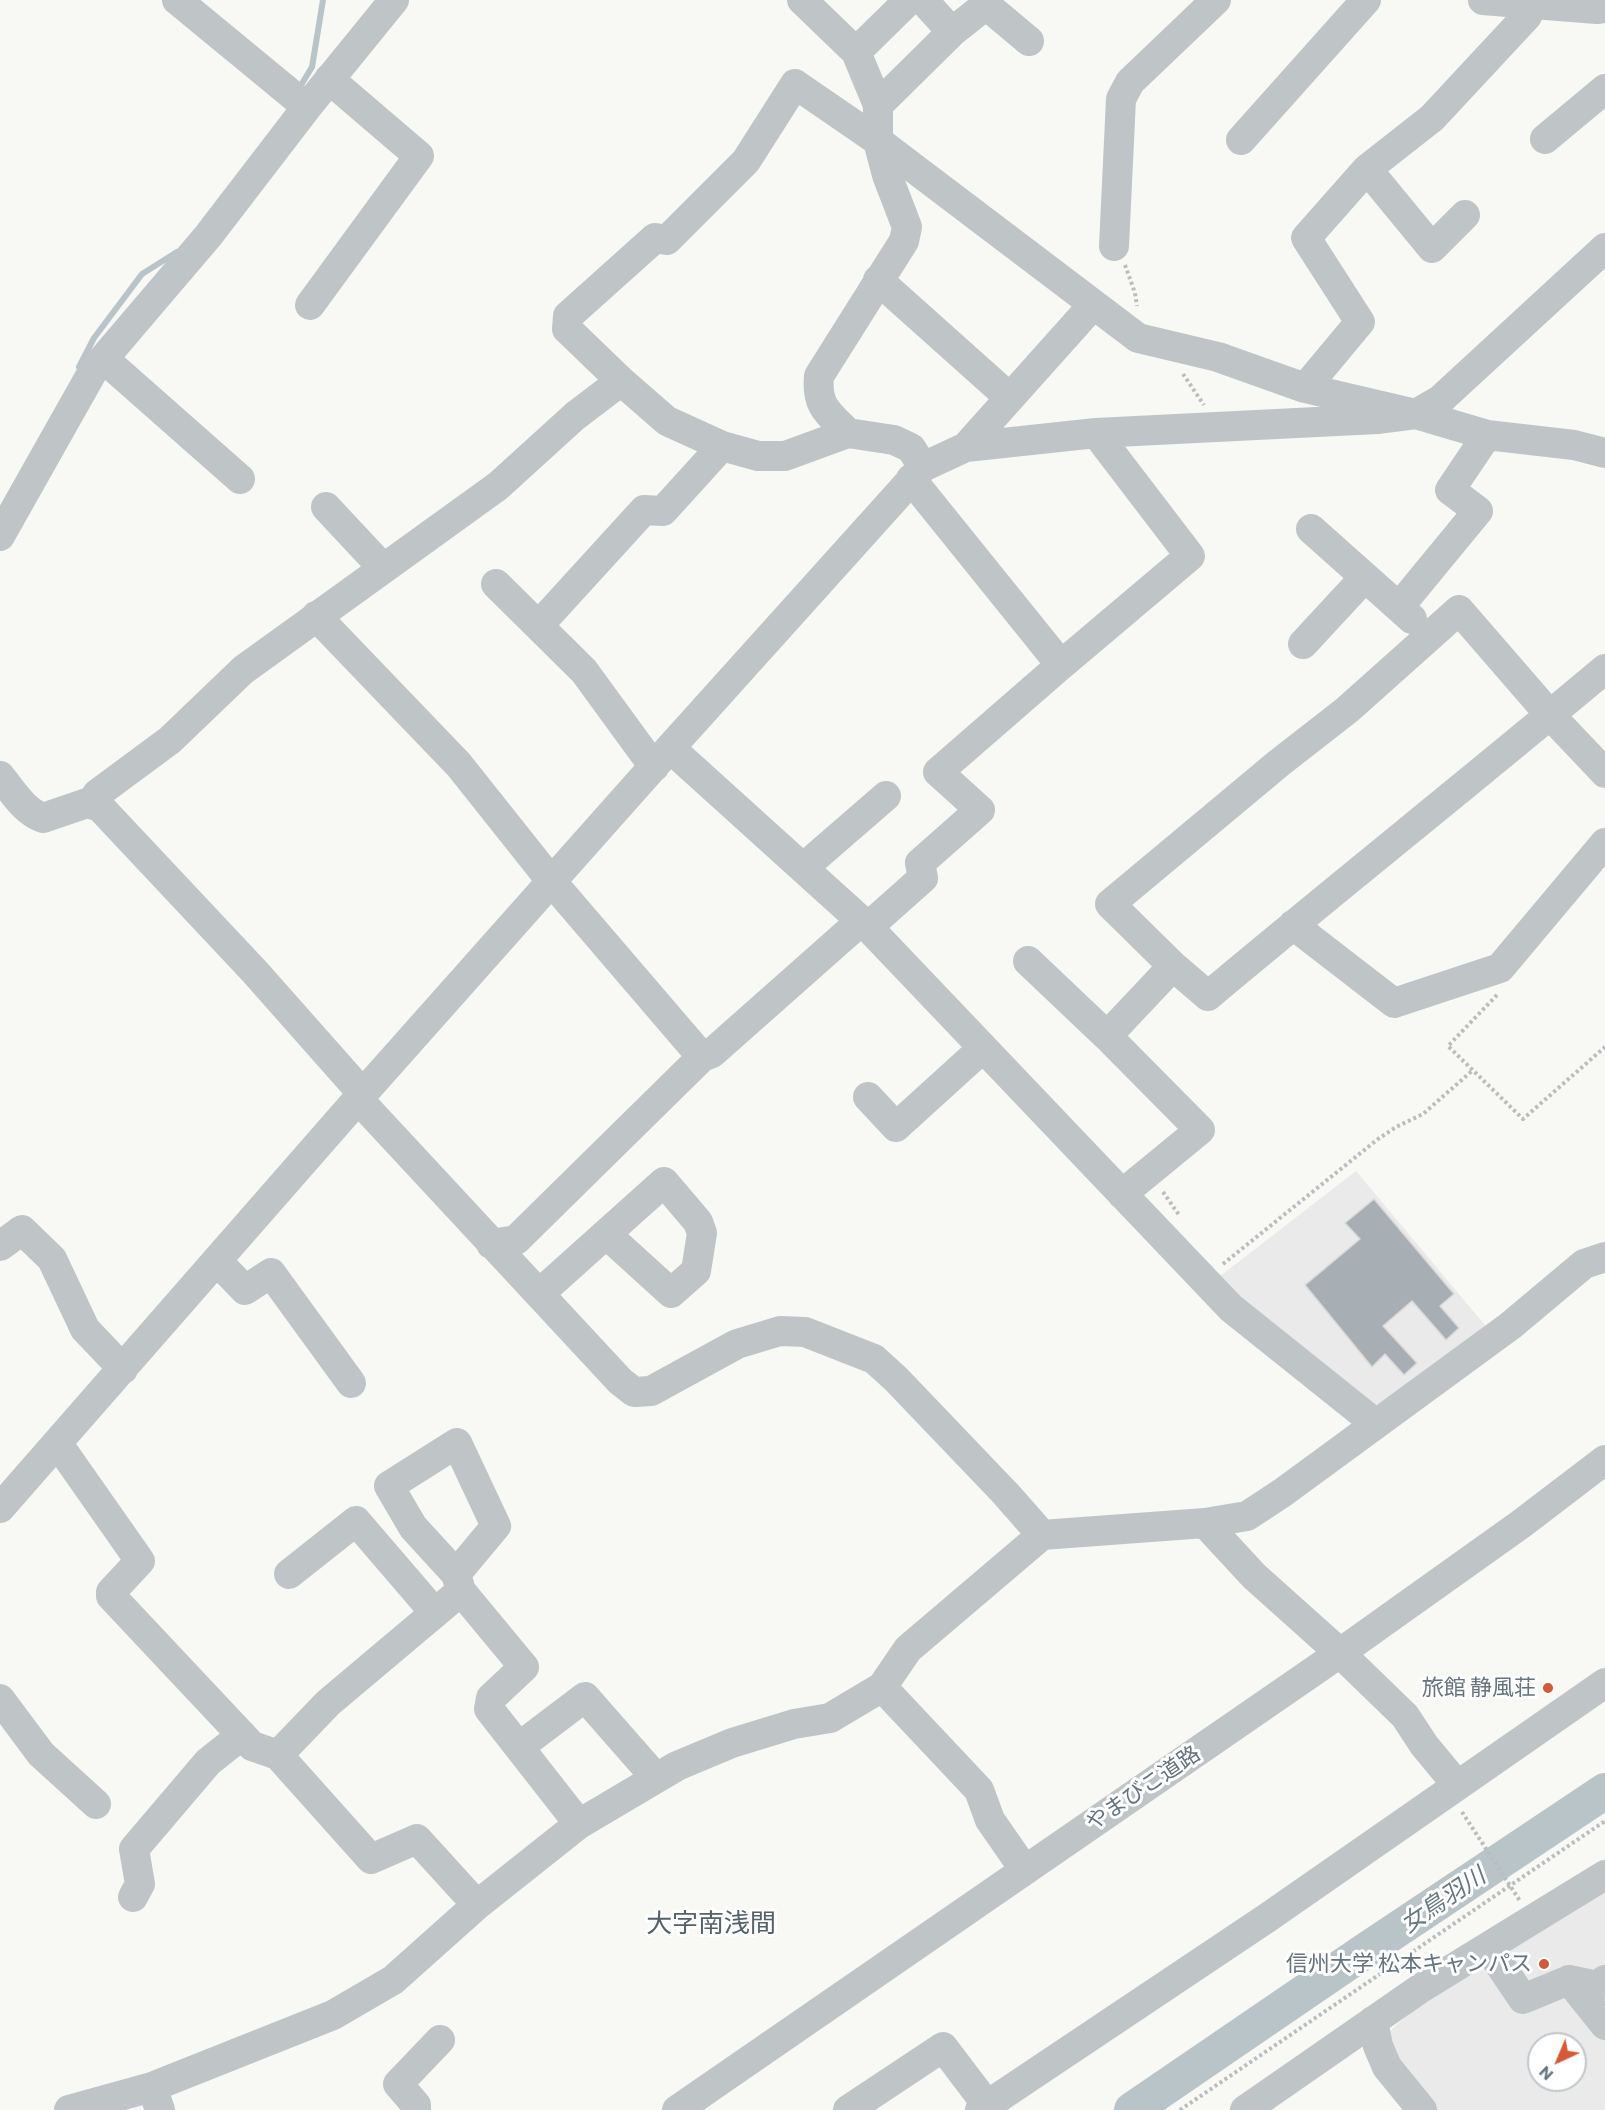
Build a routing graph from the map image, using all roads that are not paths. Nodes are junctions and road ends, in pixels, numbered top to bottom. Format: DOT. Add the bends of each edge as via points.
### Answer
graph roads {
  1 [pos="177,0"];
  2 [pos="394,0"];
  3 [pos="802,0"];
  4 [pos="909,0"];
  5 [pos="923,0"];
  6 [pos="1216,0"];
  7 [pos="1366,0"];
  8 [pos="1483,0"];
  9 [pos="1531,5"];
  10 [pos="1605,8"];
  11 [pos="952,32"];
  12 [pos="1029,41"];
  13 [pos="856,52"];
  14 [pos="329,79"];
  15 [pos="1605,89"];
  16 [pos="878,105"];
  17 [pos="307,107"];
  18 [pos="1241,140"];
  19 [pos="1545,140"];
  20 [pos="878,141"];
  21 [pos="1367,169"];
  22 [pos="1465,215"];
  23 [pos="1114,246"];
  24 [pos="1605,248"];
  25 [pos="879,280"];
  26 [pos="1094,304"];
  27 [pos="310,305"];
  28 [pos="104,359"];
  29 [pos="621,381"];
  30 [pos="1305,388"];
  31 [pos="1010,398"];
  32 [pos="1416,414"];
  33 [pos="848,433"];
  34 [pos="1096,434"];
  35 [pos="1487,435"];
  36 [pos="722,446"];
  37 [pos="966,447"];
  38 [pos="1605,453"];
  39 [pos="917,473"];
  40 [pos="240,480"];
  41 [pos="326,507"];
  42 [pos="1311,529"];
  43 [pos="0,536"];
  44 [pos="383,568"];
  45 [pos="1365,577"];
  46 [pos="496,584"];
  47 [pos="1399,607"];
  48 [pos="316,616"];
  49 [pos="539,625"];
  50 [pos="1430,635"];
  51 [pos="1304,644"];
  52 [pos="1061,665"];
  53 [pos="1605,669"];
  54 [pos="1550,715"];
  55 [pos="662,758"];
  56 [pos="1605,773"];
  57 [pos="0,776"];
  58 [pos="886,796"];
  59 [pos="92,804"];
  60 [pos="1605,843"];
  61 [pos="803,868"];
  62 [pos="552,882"];
  63 [pos="864,924"];
  64 [pos="1293,924"];
  65 [pos="1028,961"];
  66 [pos="1173,966"];
  67 [pos="1107,1036"];
  68 [pos="983,1048"];
  69 [pos="702,1057"];
  70 [pos="361,1097"];
  71 [pos="868,1097"];
  72 [pos="1122,1194"];
  73 [pos="606,1234"];
  74 [pos="491,1244"];
  75 [pos="0,1246"];
  76 [pos="1605,1257"];
  77 [pos="217,1261"];
  78 [pos="539,1294"];
  79 [pos="123,1369"];
  80 [pos="351,1383"];
  81 [pos="1376,1424"];
  82 [pos="58,1444"];
  83 [pos="1605,1460"];
  84 [pos="0,1508"];
  85 [pos="1205,1523"];
  86 [pos="1042,1535"];
  87 [pos="289,1574"];
  88 [pos="435,1613"];
  89 [pos="1340,1653"];
  90 [pos="1605,1683"];
  91 [pos="882,1687"];
  92 [pos="0,1700"];
  93 [pos="242,1735"];
  94 [pos="519,1747"];
  95 [pos="278,1755"];
  96 [pos="656,1778"];
  97 [pos="1458,1796"];
  98 [pos="96,1804"];
  99 [pos="579,1824"];
  100 [pos="1024,1869"];
  101 [pos="1605,1875"];
  102 [pos="133,1897"];
  103 [pos="477,1905"];
  104 [pos="1488,1947"];
  105 [pos="1569,1980"];
  106 [pos="1605,1980"];
  107 [pos="1373,2021"];
  108 [pos="1605,2025"];
  109 [pos="440,2040"];
  110 [pos="156,2098"];
  111 [pos="984,2108"];
  112 [pos="69,2110"];
  113 [pos="416,2110"];
  114 [pos="677,2110"];
  115 [pos="848,2110"];
  116 [pos="1245,2110"];
  117 [pos="1422,2110"];
  1 -- 17 [label="street"];
  2 -- 14 [label="street"];
  3 -- 13 [label="street"];
  4 -- 13 [label="street"];
  5 -- 11 [label="street"];
  6 -- 23 [label="street" via="1130,82 1121,99"];
  7 -- 18 [label="street"];
  8 -- 9 [label="street"];
  9 -- 10 [label="street"];
  9 -- 21 [label="street" via="1527,16 1432,118"];
  11 -- 12 [label="street" via="986,5"];
  11 -- 16 [label="street"];
  13 -- 16 [label="street"];
  14 -- 17 [label="street"];
  14 -- 27 [label="street" via="419,156"];
  15 -- 19 [label="street"];
  16 -- 20 [label="street"];
  17 -- 28 [label="street" via="207,237"];
  20 -- 25 [label="street" via="907,227 904,241"];
  20 -- 26 [label="street"];
  20 -- 29 [label="street" via="795,84 746,161 667,240 655,238 568,316 567,329"];
  21 -- 22 [label="street" via="1432,248"];
  21 -- 30 [label="street" via="1306,238 1360,322"];
  24 -- 32 [label="street" via="1440,400"];
  25 -- 31 [label="street"];
  25 -- 33 [label="street" via="819,376 817,393 824,409"];
  26 -- 30 [label="street" via="1138,338 1218,357"];
  26 -- 31 [label="street"];
  28 -- 40 [label="street"];
  28 -- 43 [label="street" via="93,371"];
  29 -- 36 [label="street" via="667,421"];
  29 -- 44 [label="street" via="575,416 498,486"];
  30 -- 32 [label="street"];
  31 -- 37 [label="street"];
  32 -- 34 [label="street"];
  32 -- 35 [label="street"];
  33 -- 36 [label="street" via="785,456 758,456"];
  33 -- 39 [label="street" via="894,440 911,448"];
  34 -- 37 [label="street"];
  34 -- 52 [label="street" via="1190,556"];
  35 -- 38 [label="street" via="1574,445"];
  35 -- 47 [label="street" via="1450,490 1478,511"];
  36 -- 49 [label="street" via="663,511 644,510"];
  37 -- 39 [label="street"];
  39 -- 52 [label="street"];
  39 -- 55 [label="street"];
  41 -- 44 [label="street"];
  42 -- 45 [label="street"];
  44 -- 48 [label="street"];
  45 -- 47 [label="street"];
  45 -- 51 [label="street"];
  46 -- 49 [label="street"];
  47 -- 50 [label="street"];
  48 -- 59 [label="street" via="243,670 170,740 97,794"];
  48 -- 62 [label="street" via="459,765"];
  49 -- 55 [label="street"];
  50 -- 54 [label="street" via="1459,610"];
  50 -- 66 [label="street" via="1347,710 1110,904"];
  52 -- 63 [label="street" via="938,771 980,810 920,863 923,878"];
  53 -- 54 [label="street"];
  54 -- 56 [label="street"];
  54 -- 64 [label="street"];
  55 -- 61 [label="street"];
  55 -- 62 [label="street"];
  57 -- 59 [label="street" via="26,808 43,818"];
  58 -- 61 [label="street"];
  59 -- 70 [label="street" via="100,807 255,972"];
  60 -- 64 [label="street" via="1500,968 1394,1003"];
  61 -- 63 [label="street"];
  62 -- 69 [label="street"];
  62 -- 70 [label="street"];
  63 -- 68 [label="street"];
  63 -- 69 [label="street" via="712,1053"];
  64 -- 66 [label="street" via="1208,996"];
  65 -- 67 [label="street"];
  66 -- 67 [label="street"];
  67 -- 72 [label="street" via="1200,1130"];
  68 -- 71 [label="street" via="896,1127"];
  68 -- 72 [label="street"];
  69 -- 74 [label="street" via="516,1240"];
  70 -- 74 [label="street"];
  70 -- 77 [label="street"];
  72 -- 81 [label="street" via="1231,1308"];
  73 -- 78 [label="street"];
  74 -- 78 [label="street"];
  75 -- 79 [label="street" via="22,1230 52,1259 85,1329"];
  76 -- 81 [label="street" via="1584,1264 1510,1326"];
  77 -- 79 [label="street"];
  77 -- 80 [label="street" via="245,1290 271,1273"];
  78 -- 86 [label="street" via="634,1392 651,1391 737,1344 780,1331 805,1332 874,1359"];
  79 -- 82 [label="street"];
  81 -- 85 [label="street" via="1247,1516"];
  82 -- 84 [label="street"];
  82 -- 93 [label="street" via="140,1561 111,1596"];
  83 -- 89 [label="street, やまびこ道路"];
  85 -- 86 [label="street"];
  85 -- 89 [label="street" via="1254,1576"];
  86 -- 91 [label="street" via="908,1649"];
  87 -- 88 [label="street" via="356,1521"];
  88 -- 94 [label="street" via="459,1583 524,1667 491,1698 489,1709"];
  88 -- 95 [label="street" via="328,1703"];
  89 -- 97 [label="street" via="1405,1716"];
  89 -- 100 [label="street, やまびこ道路"];
  90 -- 97 [label="street"];
  91 -- 96 [label="street" via="830,1718 794,1724 732,1743"];
  91 -- 100 [label="street" via="979,1790 990,1820"];
  92 -- 98 [label="street" via="41,1754"];
  93 -- 95 [label="street" via="252,1746"];
  93 -- 102 [label="street" via="208,1762 135,1849 140,1884"];
  94 -- 96 [label="street" via="585,1698"];
  94 -- 99 [label="street"];
  95 -- 103 [label="street" via="371,1858 417,1839"];
  96 -- 99 [label="street"];
  97 -- 111 [label="street" via="1267,1918"];
  99 -- 103 [label="street"];
  100 -- 114 [label="street, やまびこ道路"];
  101 -- 104 [label="street"];
  103 -- 110 [label="street" via="393,1980 333,2015"];
  104 -- 105 [label="street" via="1523,1999"];
  104 -- 107 [label="street"];
  105 -- 106 [label="street" via="1598,1986"];
  105 -- 108 [label="street"];
  107 -- 116 [label="street"];
  107 -- 117 [label="street" via="1387,2067"];
  109 -- 113 [label="street" via="398,2084"];
  110 -- 112 [label="street"];
  111 -- 115 [label="street" via="943,2047"];
}
